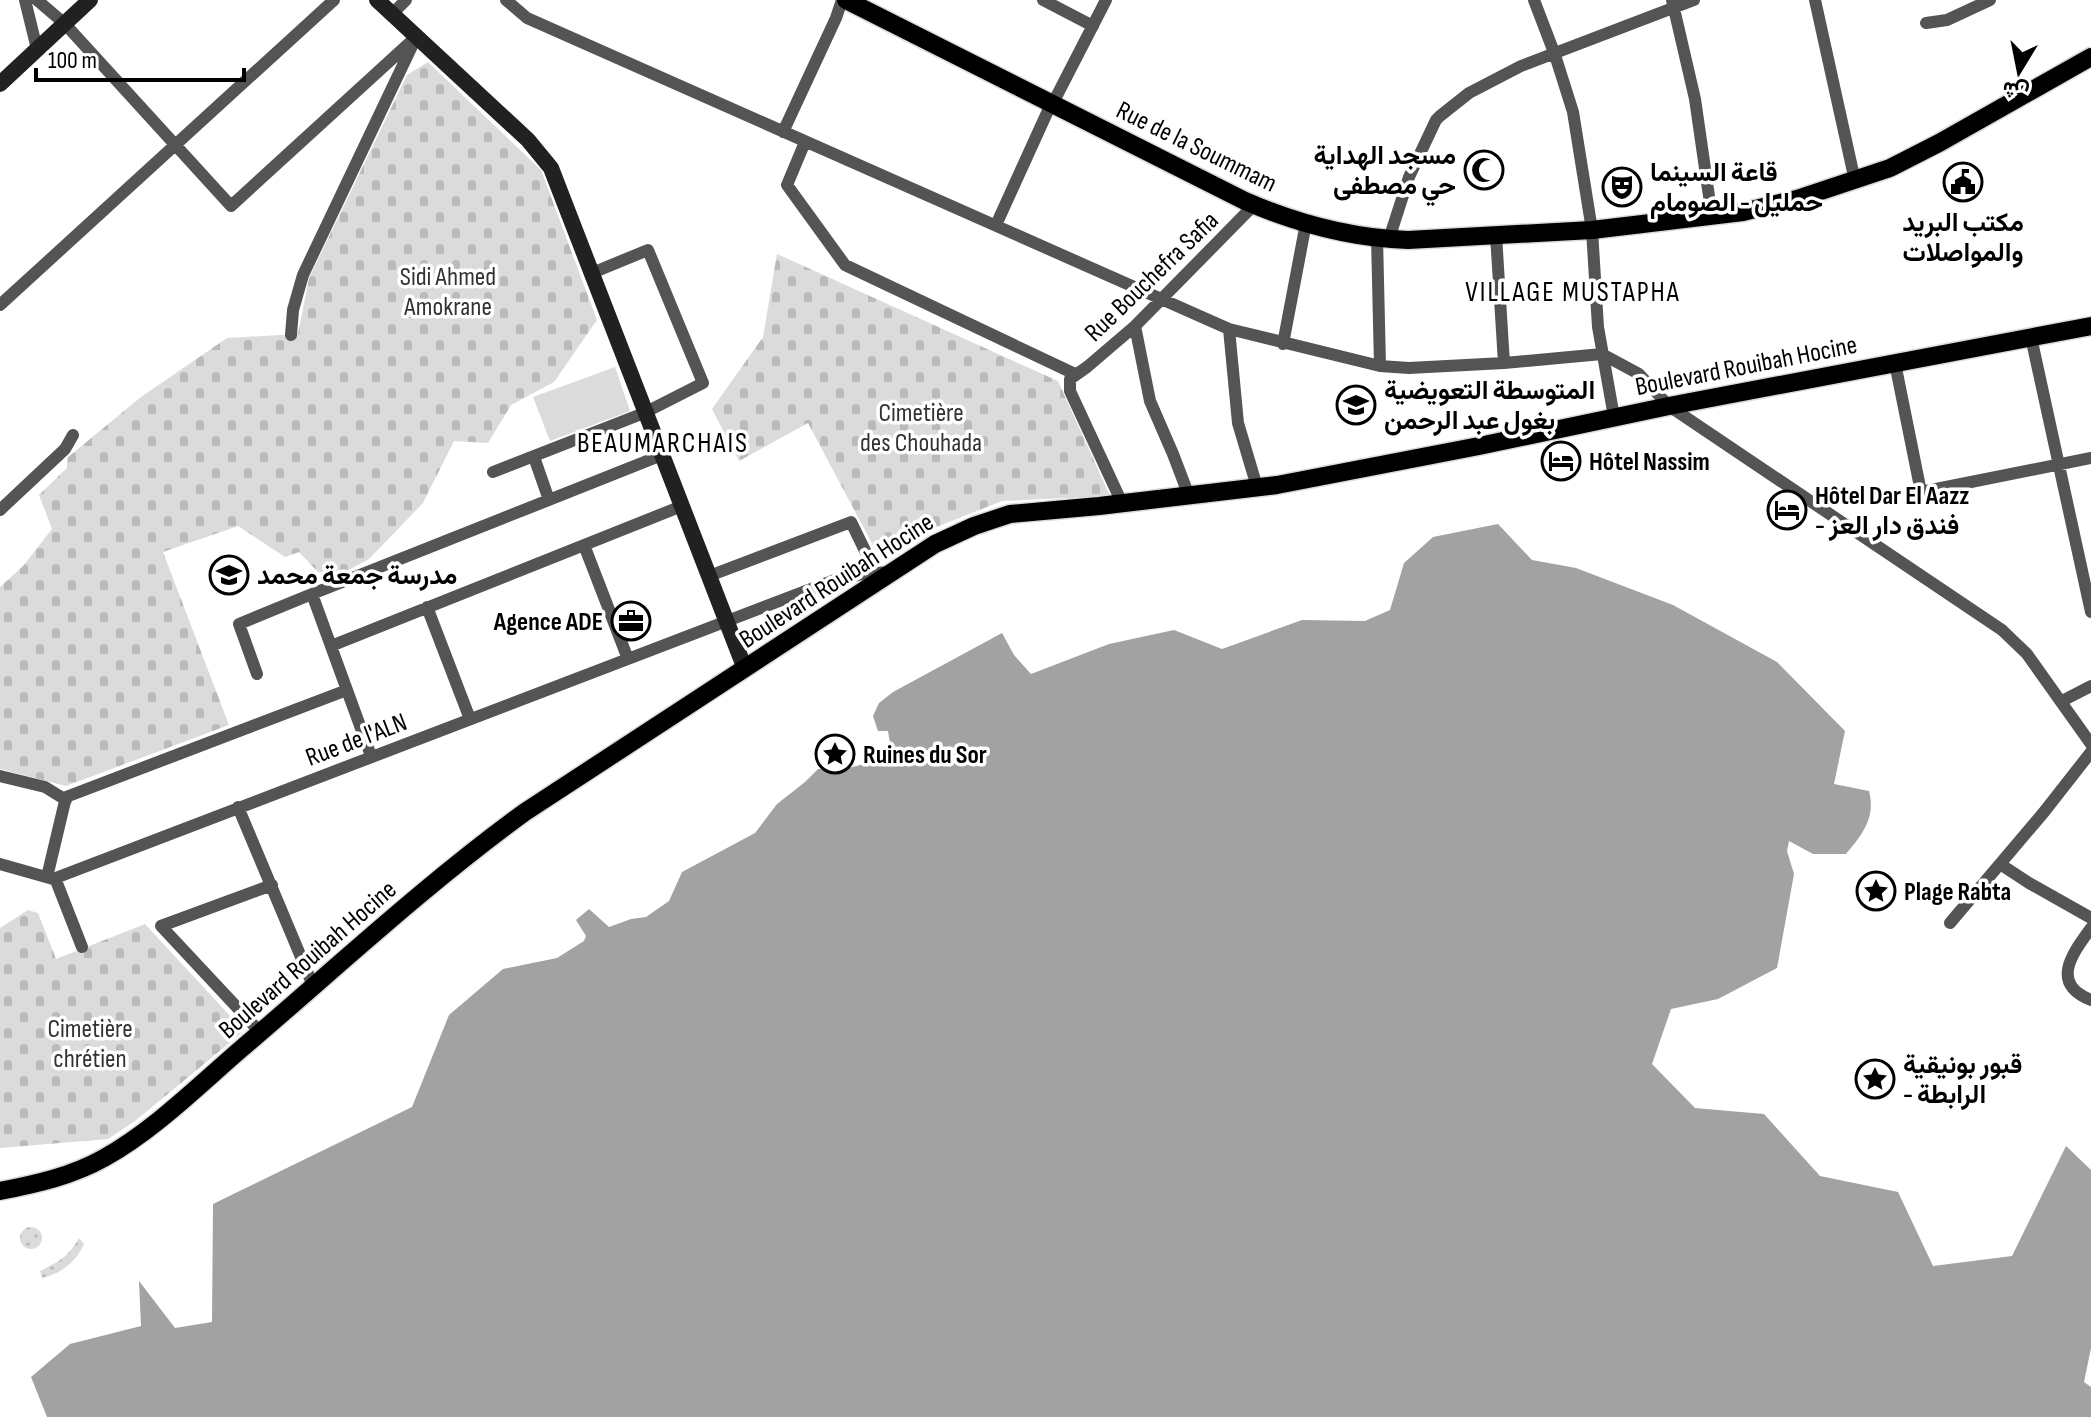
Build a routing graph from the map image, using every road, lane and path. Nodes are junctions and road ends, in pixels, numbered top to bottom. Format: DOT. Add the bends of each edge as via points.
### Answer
graph roads {
  1 [pos="25,0"];
  2 [pos="37,0"];
  3 [pos="90,0"];
  4 [pos="334,0"];
  5 [pos="377,0"];
  6 [pos="406,0"];
  7 [pos="506,0"];
  8 [pos="844,0"];
  9 [pos="1043,0"];
  10 [pos="1106,0"];
  11 [pos="1534,0"];
  12 [pos="1694,0"];
  13 [pos="1815,0"];
  14 [pos="1990,0"];
  15 [pos="1672,4"];
  16 [pos="392,14"];
  17 [pos="1926,23"];
  18 [pos="65,24"];
  19 [pos="1093,26"];
  20 [pos="416,37"];
  21 [pos="37,49"];
  22 [pos="1555,55"];
  23 [pos="2091,57"];
  24 [pos="0,84"];
  25 [pos="1052,104"];
  26 [pos="783,132"];
  27 [pos="805,142"];
  28 [pos="175,144"];
  29 [pos="1855,181"];
  30 [pos="1254,205"];
  31 [pos="1712,217"];
  32 [pos="1306,223"];
  33 [pos="996,225"];
  34 [pos="1592,230"];
  35 [pos="1496,235"];
  36 [pos="1383,238"];
  37 [pos="592,273"];
  38 [pos="1163,299"];
  39 [pos="0,305"];
  40 [pos="1135,326"];
  41 [pos="2091,326"];
  42 [pos="1229,329"];
  43 [pos="291,335"];
  44 [pos="2031,337"];
  45 [pos="1283,344"];
  46 [pos="1602,354"];
  47 [pos="1504,363"];
  48 [pos="1895,363"];
  49 [pos="1380,366"];
  50 [pos="1075,374"];
  51 [pos="1669,406"];
  52 [pos="644,413"];
  53 [pos="1614,417"];
  54 [pos="73,435"];
  55 [pos="662,455"];
  56 [pos="534,457"];
  57 [pos="2091,458"];
  58 [pos="2058,465"];
  59 [pos="493,472"];
  60 [pos="1257,487"];
  61 [pos="1189,496"];
  62 [pos="549,500"];
  63 [pos="1122,503"];
  64 [pos="682,506"];
  65 [pos="0,510"];
  66 [pos="584,545"];
  67 [pos="882,573"];
  68 [pos="709,576"];
  69 [pos="312,594"];
  70 [pos="427,607"];
  71 [pos="2091,612"];
  72 [pos="726,621"];
  73 [pos="331,646"];
  74 [pos="628,659"];
  75 [pos="745,669"];
  76 [pos="257,674"];
  77 [pos="2091,686"];
  78 [pos="347,690"];
  79 [pos="2062,701"];
  80 [pos="470,719"];
  81 [pos="2091,744"];
  82 [pos="2091,752"];
  83 [pos="371,756"];
  84 [pos="0,776"];
  85 [pos="66,800"];
  86 [pos="238,807"];
  87 [pos="0,864"];
  88 [pos="2000,864"];
  89 [pos="51,878"];
  90 [pos="272,885"];
  91 [pos="2091,918"];
  92 [pos="1950,923"];
  93 [pos="2091,928"];
  94 [pos="82,947"];
  95 [pos="314,988"];
  96 [pos="2091,1000"];
  97 [pos="261,1033"];
  98 [pos="0,1191"];
  1 -- 21 [label="street"];
  2 -- 18 [label="street"];
  3 -- 18 [label="main road"];
  4 -- 28 [label="street"];
  5 -- 16 [label="main road"];
  6 -- 16 [label="street"];
  7 -- 26 [label="street" via="527,18"];
  8 -- 25 [label="main road, Rue de la Soummam"];
  8 -- 26 [label="street"];
  9 -- 19 [label="street"];
  10 -- 19 [label="street"];
  11 -- 22 [label="street"];
  12 -- 15 [label="street"];
  13 -- 29 [label="street"];
  14 -- 17 [label="street" via="1947,20"];
  15 -- 22 [label="street"];
  15 -- 31 [label="street" via="1695,99"];
  16 -- 20 [label="main road"];
  18 -- 21 [label="main road"];
  18 -- 28 [label="street"];
  19 -- 25 [label="street"];
  20 -- 28 [label="street" via="231,206"];
  20 -- 37 [label="main road" via="528,140 551,168"];
  20 -- 43 [label="street" via="303,275"];
  21 -- 24 [label="main road"];
  22 -- 34 [label="street" via="1573,112"];
  22 -- 36 [label="street" via="1477,88 1436,120"];
  23 -- 29 [label="main road, Rue de la Soummam" via="1939,143"];
  25 -- 30 [label="main road, Rue de la Soummam"];
  25 -- 33 [label="street"];
  26 -- 27 [label="street"];
  27 -- 33 [label="street"];
  27 -- 50 [label="street" via="787,185 845,265"];
  28 -- 39 [label="street"];
  29 -- 31 [label="main road, Rue de la Soummam"];
  30 -- 32 [label="main road, Rue de la Soummam"];
  30 -- 38 [label="street, Rue Bouchefra Safia"];
  31 -- 34 [label="main road, Rue de la Soummam"];
  32 -- 36 [label="main road, Rue de la Soummam"];
  32 -- 45 [label="street"];
  33 -- 38 [label="street"];
  34 -- 35 [label="main road, Rue de la Soummam"];
  34 -- 46 [label="street"];
  35 -- 36 [label="main road, Rue de la Soummam"];
  35 -- 47 [label="street"];
  36 -- 49 [label="street"];
  37 -- 52 [label="main road"];
  37 -- 52 [label="street" via="648,250 703,383"];
  38 -- 40 [label="street, Rue Bouchefra Safia"];
  38 -- 42 [label="street"];
  40 -- 50 [label="street, Rue Bouchefra Safia"];
  40 -- 61 [label="street" via="1150,401"];
  41 -- 44 [label="main road, Boulevard Rouibah Hocine"];
  42 -- 45 [label="street"];
  42 -- 60 [label="street" via="1238,423"];
  44 -- 48 [label="main road, Boulevard Rouibah Hocine"];
  44 -- 58 [label="street"];
  45 -- 49 [label="street"];
  46 -- 47 [label="street"];
  46 -- 51 [label="street" via="1639,374"];
  46 -- 53 [label="street"];
  47 -- 49 [label="street"];
  48 -- 51 [label="main road, Boulevard Rouibah Hocine"];
  48 -- 58 [label="street" via="1921,492"];
  50 -- 63 [label="street" via="1070,391"];
  51 -- 53 [label="main road, Boulevard Rouibah Hocine"];
  51 -- 79 [label="street" via="2002,630"];
  52 -- 55 [label="main road"];
  52 -- 56 [label="street"];
  53 -- 60 [label="main road, Boulevard Rouibah Hocine"];
  54 -- 65 [label="street" via="65,449"];
  55 -- 62 [label="street"];
  55 -- 64 [label="main road"];
  56 -- 59 [label="street"];
  56 -- 62 [label="street"];
  57 -- 58 [label="street"];
  58 -- 71 [label="street"];
  60 -- 61 [label="main road, Boulevard Rouibah Hocine"];
  61 -- 63 [label="main road, Boulevard Rouibah Hocine"];
  62 -- 69 [label="street"];
  63 -- 67 [label="main road, Boulevard Rouibah Hocine" via="1010,514 974,526"];
  64 -- 66 [label="street"];
  64 -- 68 [label="main road"];
  66 -- 70 [label="street"];
  66 -- 74 [label="street"];
  67 -- 68 [label="street" via="872,565 851,522"];
  67 -- 72 [label="street, Rue de l'ALN" via="837,579"];
  67 -- 75 [label="main road, Boulevard Rouibah Hocine"];
  68 -- 72 [label="main road"];
  69 -- 73 [label="street"];
  69 -- 76 [label="street" via="239,624"];
  70 -- 73 [label="street"];
  70 -- 80 [label="street"];
  72 -- 74 [label="street, Rue de l'ALN"];
  72 -- 75 [label="main road"];
  73 -- 78 [label="street"];
  74 -- 80 [label="street, Rue de l'ALN"];
  75 -- 95 [label="main road, Boulevard Rouibah Hocine" via="472,850"];
  77 -- 79 [label="street"];
  78 -- 83 [label="street"];
  78 -- 85 [label="street"];
  79 -- 81 [label="street"];
  80 -- 83 [label="street, Rue de l'ALN"];
  82 -- 88 [label="street"];
  83 -- 86 [label="street, Rue de l'ALN"];
  84 -- 85 [label="street" via="45,787"];
  85 -- 89 [label="street"];
  86 -- 89 [label="street, Rue de l'ALN"];
  86 -- 90 [label="street"];
  87 -- 89 [label="street"];
  88 -- 91 [label="street"];
  88 -- 92 [label="street"];
  89 -- 94 [label="street"];
  90 -- 95 [label="street"];
  90 -- 97 [label="street" via="161,926"];
  93 -- 96 [label="street" via="2073,953 2068,974 2076,992"];
  95 -- 97 [label="main road, Boulevard Rouibah Hocine"];
  97 -- 98 [label="main road, Boulevard Rouibah Hocine" via="161,1118 103,1159 63,1176"];
}
